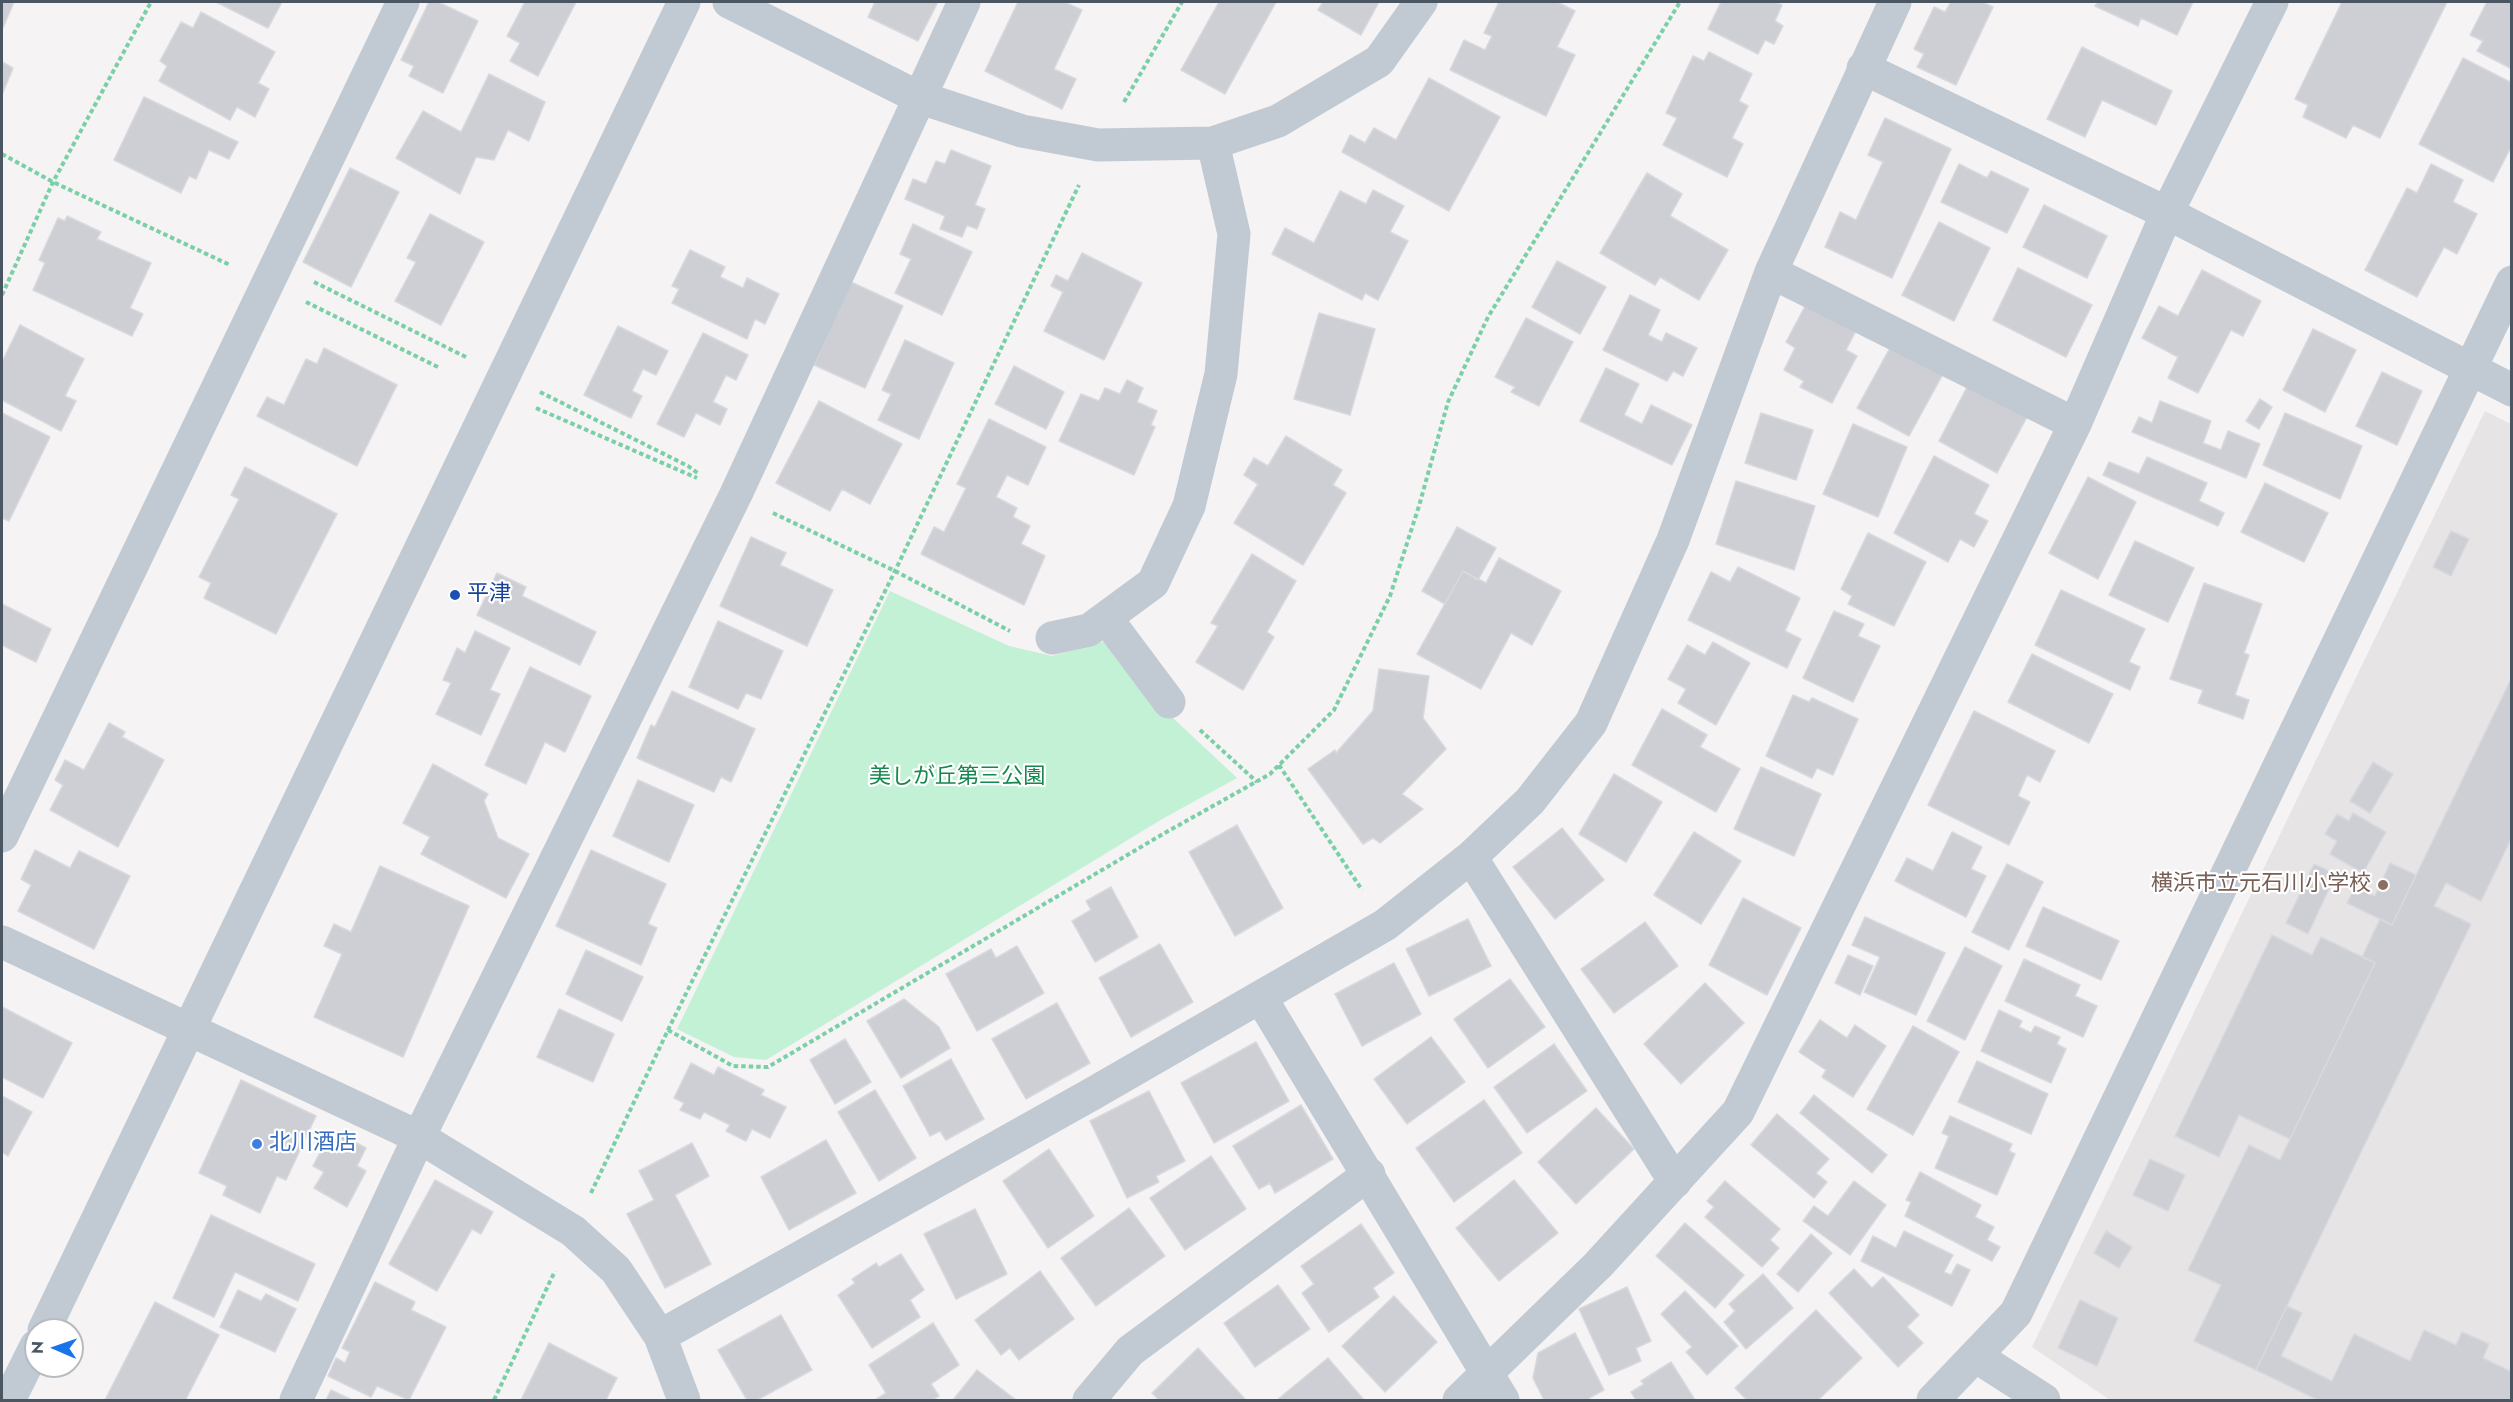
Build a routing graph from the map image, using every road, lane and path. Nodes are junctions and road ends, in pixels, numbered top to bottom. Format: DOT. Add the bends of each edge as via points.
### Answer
graph roads {
  1 [pos="151,2"];
  2 [pos="403,2"];
  3 [pos="684,2"];
  4 [pos="729,2"];
  5 [pos="964,2"];
  6 [pos="1182,2"];
  7 [pos="1421,2"];
  8 [pos="1680,2"];
  9 [pos="1895,2"];
  10 [pos="2272,2"];
  11 [pos="1863,68"];
  12 [pos="918,97"];
  13 [pos="1213,143"];
  14 [pos="1098,145"];
  15 [pos="2,154"];
  16 [pos="53,182"];
  17 [pos="2167,213"];
  18 [pos="231,266"];
  19 [pos="1771,272"];
  20 [pos="307,278"];
  21 [pos="2511,282"];
  22 [pos="2,295"];
  23 [pos="305,301"];
  24 [pos="439,344"];
  25 [pos="2470,367"];
  26 [pos="440,368"];
  27 [pos="534,389"];
  28 [pos="2511,390"];
  29 [pos="536,408"];
  30 [pos="2075,424"];
  31 [pos="688,466"];
  32 [pos="700,480"];
  33 [pos="770,511"];
  34 [pos="895,571"];
  35 [pos="1107,619"];
  36 [pos="1052,638"];
  37 [pos="1169,702"];
  38 [pos="1279,765"];
  39 [pos="1257,782"];
  40 [pos="2,836"];
  41 [pos="1471,857"];
  42 [pos="1385,925"];
  43 [pos="2,942"];
  44 [pos="1261,998"];
  45 [pos="190,1028"];
  46 [pos="668,1030"];
  47 [pos="419,1137"];
  48 [pos="1369,1174"];
  49 [pos="1675,1182"];
  50 [pos="573,1231"];
  51 [pos="50,1318"];
  52 [pos="660,1336"];
  53 [pos="1977,1357"];
  54 [pos="24,1370"];
  55 [pos="1496,1386"];
  56 [pos="9,1401"];
  57 [pos="296,1401"];
  58 [pos="494,1401"];
  59 [pos="684,1401"];
  60 [pos="1089,1401"];
  61 [pos="1459,1401"];
  62 [pos="1933,1401"];
  63 [pos="2044,1401"];
  1 -- 16 [label="path"];
  2 -- 40 [label="street"];
  3 -- 45 [label="street"];
  4 -- 12 [label="street"];
  5 -- 12 [label="street"];
  6 -- 14 [label="path"];
  7 -- 13 [label="street" via="1379,61 1278,121"];
  8 -- 38 [label="path" via="1488,317 1448,402 1390,596 1334,710"];
  9 -- 11 [label="street"];
  10 -- 17 [label="street"];
  11 -- 17 [label="street"];
  11 -- 19 [label="street"];
  12 -- 14 [label="street" via="1022,131"];
  12 -- 47 [label="street" via="736,494"];
  13 -- 14 [label="street"];
  13 -- 35 [label="street" via="1234,234 1221,374 1189,506 1153,583"];
  14 -- 34 [label="path"];
  15 -- 16 [label="path"];
  16 -- 18 [label="path"];
  16 -- 22 [label="path"];
  17 -- 25 [label="street"];
  17 -- 30 [label="street"];
  19 -- 30 [label="street"];
  19 -- 41 [label="street" via="1673,540 1591,723 1530,801"];
  20 -- 24 [label="path"];
  21 -- 25 [label="street"];
  23 -- 26 [label="path"];
  25 -- 28 [label="street"];
  25 -- 53 [label="street" via="2016,1313"];
  27 -- 31 [label="path"];
  29 -- 32 [label="path"];
  30 -- 49 [label="street" via="1738,1112"];
  33 -- 34 [label="path"];
  34 -- 36 [label="path" via="1012,632"];
  34 -- 46 [label="path"];
  35 -- 36 [label="street" via="1089,630"];
  35 -- 37 [label="street"];
  37 -- 39 [label="path"];
  38 -- 39 [label="path"];
  38 -- 42 [label="path"];
  39 -- 46 [label="path" via="768,1067 733,1065"];
  41 -- 42 [label="street"];
  41 -- 49 [label="street"];
  42 -- 44 [label="street"];
  43 -- 45 [label="street"];
  44 -- 48 [label="street"];
  44 -- 52 [label="street"];
  45 -- 47 [label="street"];
  45 -- 51 [label="street"];
  46 -- 50 [label="path"];
  47 -- 50 [label="street"];
  47 -- 57 [label="street"];
  48 -- 55 [label="street"];
  48 -- 60 [label="street" via="1130,1351"];
  49 -- 55 [label="street" via="1598,1265"];
  50 -- 52 [label="street" via="616,1270"];
  50 -- 58 [label="path"];
  52 -- 59 [label="street"];
  53 -- 62 [label="street"];
  53 -- 63 [label="street"];
  54 -- 56 [label="street"];
  55 -- 61 [label="street"];
}
